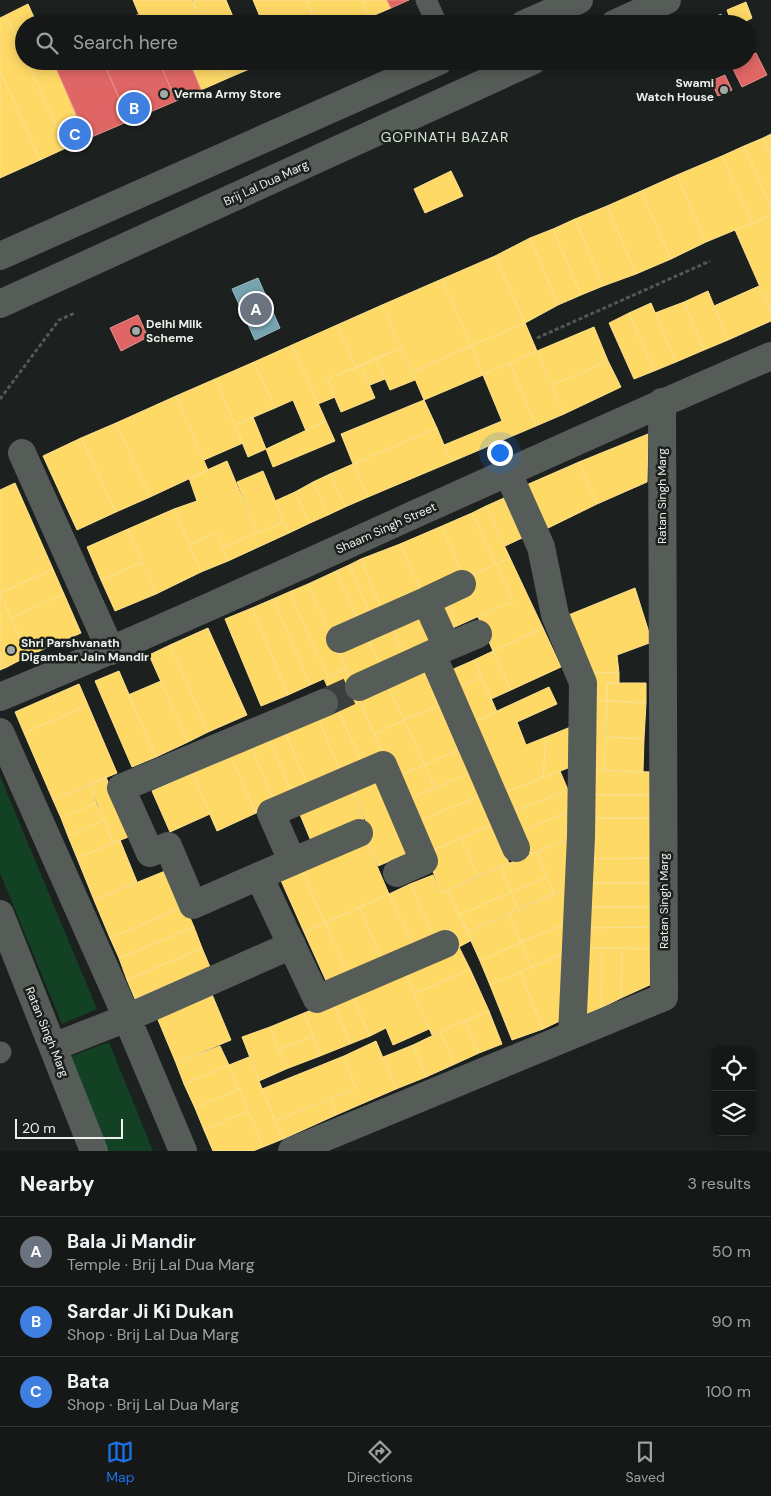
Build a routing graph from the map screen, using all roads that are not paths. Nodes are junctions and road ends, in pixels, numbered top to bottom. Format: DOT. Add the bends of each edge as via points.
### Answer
graph roads {
  1 [pos="426,0"];
  2 [pos="579,0"];
  3 [pos="667,0"];
  4 [pos="433,15"];
  5 [pos="545,15"];
  6 [pos="634,15"];
  7 [pos="419,70"];
  8 [pos="512,70"];
  9 [pos="0,256"];
  10 [pos="0,304"];
  11 [pos="771,356"];
  12 [pos="662,402"];
  13 [pos="22,453"];
  14 [pos="508,473"];
  15 [pos="462,584"];
  16 [pos="426,601"];
  17 [pos="478,634"];
  18 [pos="340,638"];
  19 [pos="111,651"];
  20 [pos="439,651"];
  21 [pos="359,686"];
  22 [pos="0,697"];
  23 [pos="324,703"];
  24 [pos="0,732"];
  25 [pos="359,833"];
  26 [pos="516,848"];
  27 [pos="292,861"];
  28 [pos="397,873"];
  29 [pos="258,876"];
  30 [pos="0,914"];
  31 [pos="445,944"];
  32 [pos="292,945"];
  33 [pos="127,1018"];
  34 [pos="572,1035"];
  35 [pos="53,1047"];
  36 [pos="94,1151"];
  37 [pos="184,1151"];
  38 [pos="292,1151"];
  1 -- 4 [label="lane"];
  2 -- 5 [label="street"];
  3 -- 6 [label="street"];
  7 -- 9 [label="street"];
  8 -- 10 [label="street, Brij Lal Dua Marg"];
  11 -- 12 [label="street, Shaam Singh Street"];
  12 -- 14 [label="street, Shaam Singh Street"];
  12 -- 34 [label="street, Ratan Singh Marg" via="664,997"];
  13 -- 19 [label="street"];
  14 -- 19 [label="street, Shaam Singh Street"];
  14 -- 34 [label="street" via="541,547 555,615 583,683 581,836"];
  15 -- 16 [label="street"];
  16 -- 18 [label="street"];
  16 -- 20 [label="street"];
  17 -- 20 [label="street"];
  19 -- 22 [label="street, Shaam Singh Street"];
  20 -- 21 [label="street"];
  20 -- 26 [label="street"];
  23 -- 29 [label="street" via="122,788 150,854 168,846 194,905"];
  24 -- 33 [label="street"];
  25 -- 27 [label="street"];
  27 -- 28 [label="street" via="270,813 383,765 424,861"];
  27 -- 29 [label="street"];
  29 -- 32 [label="street"];
  30 -- 35 [label="street, Ratan Singh Marg"];
  31 -- 32 [label="street" via="317,999"];
  32 -- 33 [label="street"];
  33 -- 35 [label="street"];
  33 -- 37 [label="street"];
  34 -- 38 [label="street, Ratan Singh Marg"];
  35 -- 36 [label="street, Ratan Singh Marg"];
}
